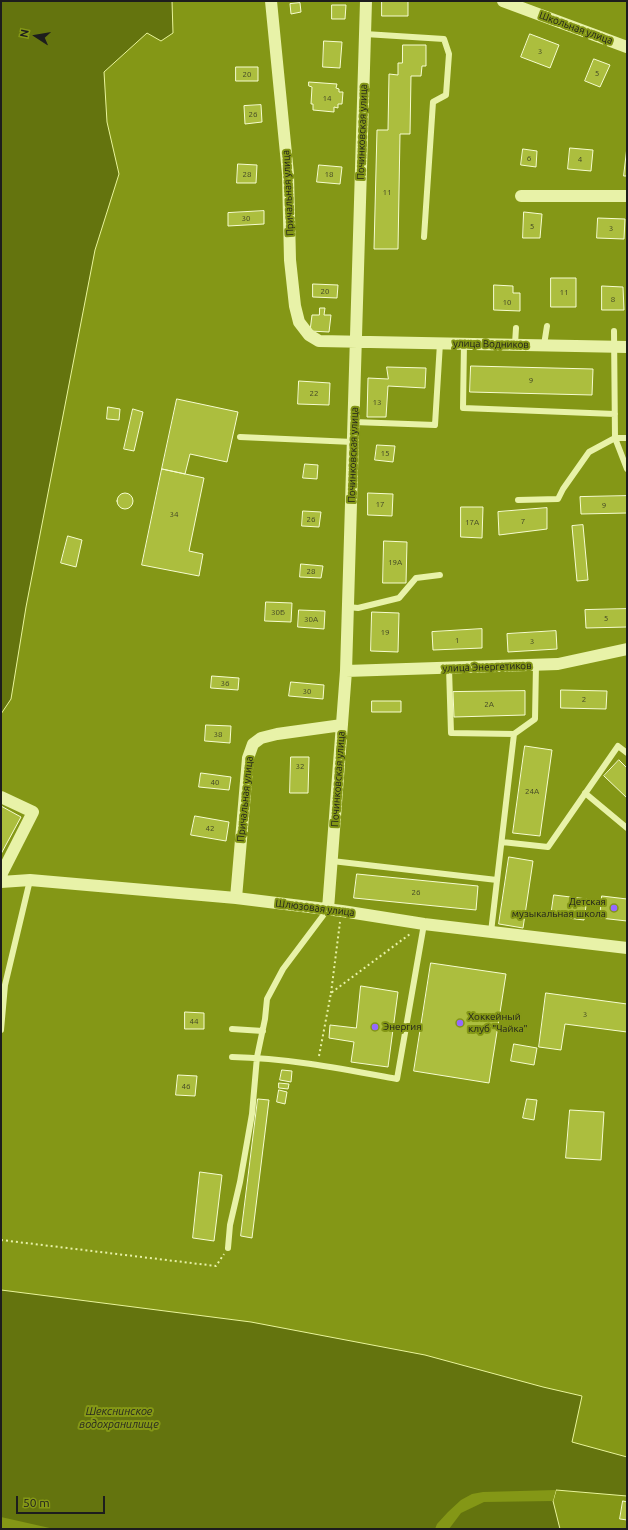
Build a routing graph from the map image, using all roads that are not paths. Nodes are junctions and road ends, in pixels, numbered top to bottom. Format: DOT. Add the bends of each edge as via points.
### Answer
graph roads {
  1 [pos="271,1"];
  2 [pos="366,1"];
  3 [pos="503,1"];
  4 [pos="365,34"];
  5 [pos="627,47"];
  6 [pos="521,196"];
  7 [pos="627,196"];
  8 [pos="424,237"];
  9 [pos="548,326"];
  10 [pos="516,328"];
  11 [pos="614,331"];
  12 [pos="355,341"];
  13 [pos="440,343"];
  14 [pos="464,343"];
  15 [pos="515,344"];
  16 [pos="544,345"];
  17 [pos="621,347"];
  18 [pos="615,414"];
  19 [pos="354,422"];
  20 [pos="240,437"];
  21 [pos="615,438"];
  22 [pos="627,438"];
  23 [pos="353,442"];
  24 [pos="627,469"];
  25 [pos="518,500"];
  26 [pos="440,575"];
  27 [pos="348,607"];
  28 [pos="627,650"];
  29 [pos="536,665"];
  30 [pos="449,668"];
  31 [pos="346,671"];
  32 [pos="342,725"];
  33 [pos="514,734"];
  34 [pos="627,753"];
  35 [pos="585,793"];
  36 [pos="1,797"];
  37 [pos="627,828"];
  38 [pos="502,842"];
  39 [pos="332,861"];
  40 [pos="1,875"];
  41 [pos="30,880"];
  42 [pos="497,880"];
  43 [pos="1,882"];
  44 [pos="236,898"];
  45 [pos="328,909"];
  46 [pos="424,924"];
  47 [pos="491,932"];
  48 [pos="627,948"];
  49 [pos="3,997"];
  50 [pos="232,1029"];
  51 [pos="1,1030"];
  52 [pos="263,1031"];
  53 [pos="232,1057"];
  54 [pos="257,1057"];
  55 [pos="228,1248"];
  1 -- 12 [label="street, Причальная улица" via="288,174 290,260 295,306 299,322 309,335 319,341"];
  2 -- 4 [label="street, Починковская улица"];
  3 -- 5 [label="street, Школьная улица"];
  4 -- 8 [label="lane" via="444,39 449,54 446,95 434,102"];
  4 -- 12 [label="street, Починковская улица"];
  6 -- 7 [label="street"];
  9 -- 16 [label="lane"];
  10 -- 15 [label="lane"];
  11 -- 17 [label="lane"];
  12 -- 13 [label="street, улица Водников"];
  12 -- 19 [label="street, Починковская улица"];
  13 -- 14 [label="street, улица Водников"];
  13 -- 19 [label="lane" via="435,425"];
  14 -- 15 [label="street, улица Водников"];
  14 -- 18 [label="lane" via="463,408"];
  15 -- 16 [label="street, улица Водников"];
  16 -- 17 [label="street, улица Водников"];
  17 -- 18 [label="lane"];
  18 -- 21 [label="lane"];
  19 -- 23 [label="street, Починковская улица"];
  20 -- 23 [label="lane"];
  21 -- 22 [label="lane"];
  21 -- 24 [label="lane"];
  21 -- 25 [label="lane" via="589,452 558,499"];
  23 -- 27 [label="street, Починковская улица"];
  26 -- 27 [label="lane" via="416,578 399,598 358,608"];
  27 -- 31 [label="street, Починковская улица"];
  28 -- 29 [label="street, улица Энергетиков" via="558,664"];
  29 -- 30 [label="street, улица Энергетиков"];
  29 -- 33 [label="lane" via="535,719"];
  30 -- 31 [label="street, улица Энергетиков"];
  30 -- 33 [label="lane" via="451,733"];
  31 -- 32 [label="street, Починковская улица"];
  32 -- 39 [label="street, Починковская улица"];
  32 -- 44 [label="street, Причальная улица" via="277,734 261,738 253,744 248,758"];
  33 -- 38 [label="lane"];
  34 -- 35 [label="lane" via="618,746"];
  35 -- 37 [label="lane"];
  35 -- 38 [label="lane" via="548,847"];
  36 -- 40 [label="street" via="33,812"];
  38 -- 42 [label="lane"];
  39 -- 42 [label="lane"];
  39 -- 45 [label="street, Починковская улица"];
  41 -- 43 [label="street, Шлюзовая улица"];
  41 -- 44 [label="street, Шлюзовая улица"];
  41 -- 49 [label="lane"];
  42 -- 47 [label="lane"];
  44 -- 45 [label="street, Шлюзовая улица"];
  45 -- 46 [label="street, Шлюзовая улица"];
  45 -- 52 [label="lane" via="283,969 267,999"];
  46 -- 47 [label="street, Шлюзовая улица"];
  46 -- 54 [label="lane" via="397,1079 318,1064"];
  47 -- 48 [label="street, Шлюзовая улица"];
  49 -- 51 [label="lane"];
  50 -- 52 [label="lane"];
  52 -- 54 [label="lane"];
  53 -- 54 [label="lane"];
  54 -- 55 [label="lane" via="252,1114 230,1225"];
}
